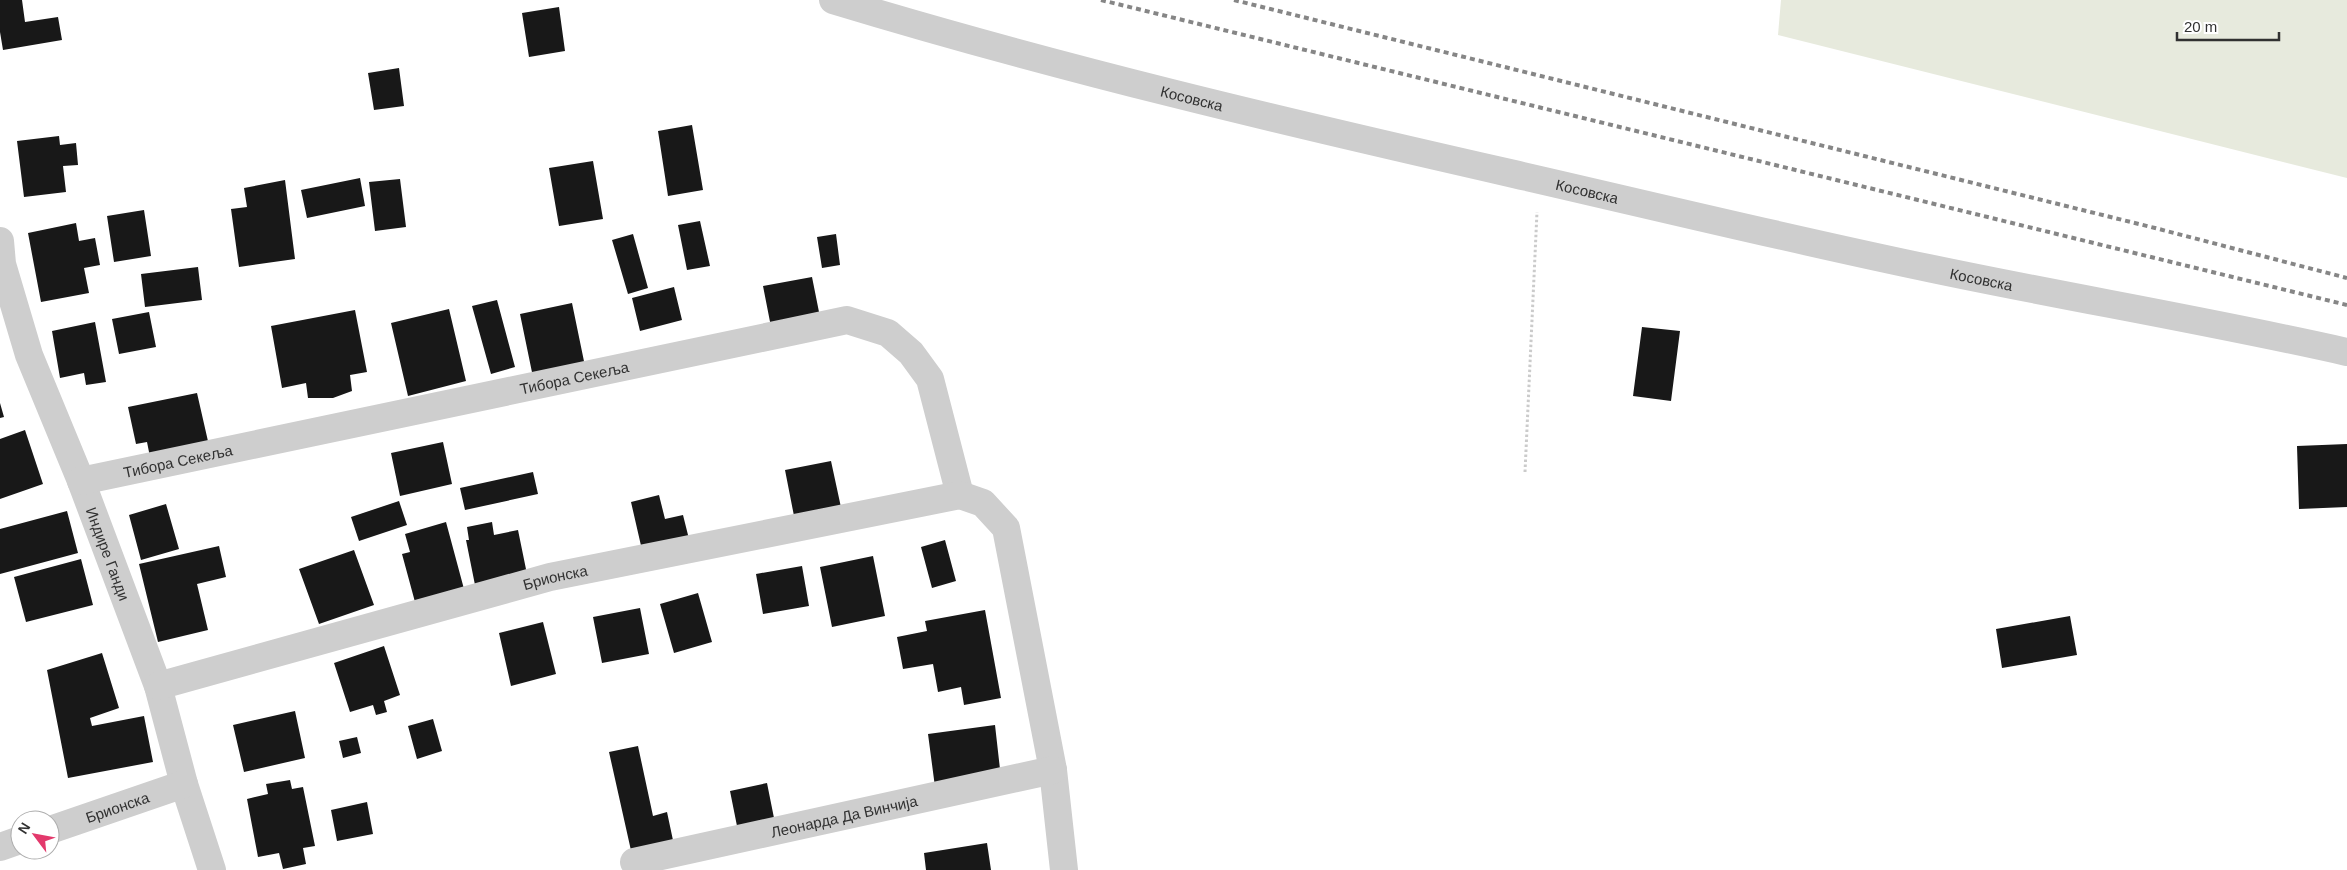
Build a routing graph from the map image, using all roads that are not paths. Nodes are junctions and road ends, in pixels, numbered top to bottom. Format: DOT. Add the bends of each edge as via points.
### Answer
graph roads {
  1 [pos="833,0"];
  2 [pos="0,241"];
  3 [pos="2347,352"];
  4 [pos="81,481"];
  5 [pos="960,495"];
  6 [pos="158,686"];
  7 [pos="1053,770"];
  8 [pos="184,784"];
  9 [pos="60,827"];
  10 [pos="634,862"];
  11 [pos="212,870"];
  12 [pos="1064,870"];
  1 -- 3 [label="street, Косовска" via="957,38 1254,114 1930,268 2246,329"];
  2 -- 4 [label="street, Индире Ганди" via="2,264 29,356"];
  4 -- 5 [label="street, Тибора Секеља" via="847,320 888,333 911,353 930,379"];
  4 -- 6 [label="street, Индире Ганди"];
  5 -- 6 [label="street, Брионска" via="550,577"];
  5 -- 7 [label="street" via="982,503 1006,528"];
  6 -- 8 [label="street, Индире Ганди"];
  7 -- 10 [label="street, Леонарда Да Винчија"];
  7 -- 12 [label="street"];
  8 -- 9 [label="street, Брионска"];
  8 -- 11 [label="street, Индире Ганди"];
}
